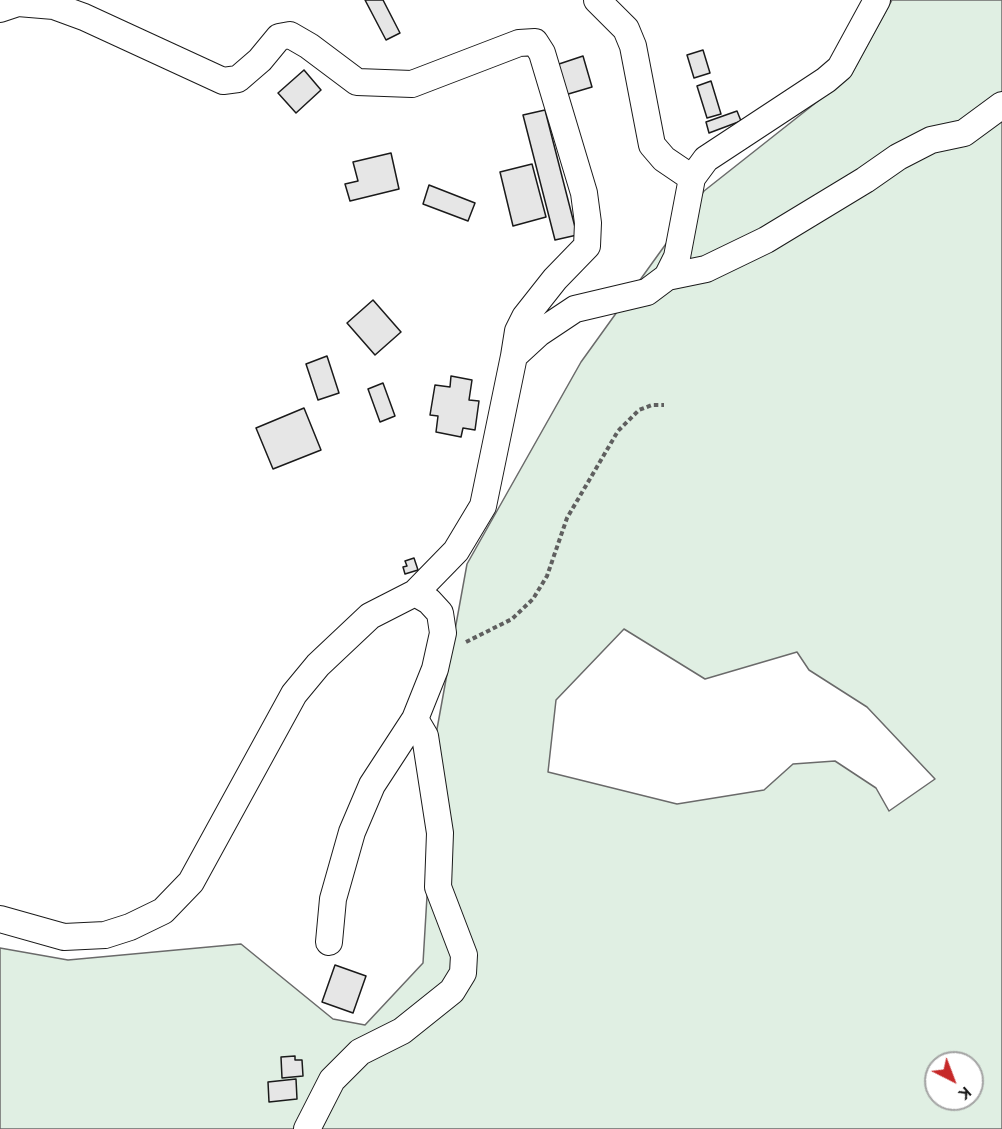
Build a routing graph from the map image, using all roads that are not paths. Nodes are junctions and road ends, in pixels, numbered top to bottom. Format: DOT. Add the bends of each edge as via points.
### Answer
graph roads {
  1 [pos="597,0"];
  2 [pos="877,0"];
  3 [pos="0,9"];
  4 [pos="1002,105"];
  5 [pos="692,178"];
  6 [pos="667,276"];
  7 [pos="514,357"];
  8 [pos="415,593"];
  9 [pos="415,719"];
  10 [pos="0,919"];
  11 [pos="329,942"];
  12 [pos="307,1129"];
  1 -- 5 [label="street" via="626,29 633,46 652,145 663,159"];
  2 -- 5 [label="street" via="840,68 706,159"];
  3 -- 7 [label="street" via="18,3 54,6 223,81 238,79 279,37 290,35 357,82 412,84 519,43 535,42 542,53 584,193 587,246 525,317 518,331"];
  4 -- 6 [label="street" via="964,133 931,140 898,157 766,240 706,269"];
  5 -- 6 [label="street" via="677,257"];
  6 -- 7 [label="street" via="647,292 575,309 539,333"];
  7 -- 8 [label="street" via="483,506 456,552"];
  8 -- 9 [label="street" via="440,614 443,633"];
  8 -- 10 [label="street" via="370,616 318,665 294,694 212,848 191,882 163,911 105,935 64,937"];
  9 -- 11 [label="street" via="372,784 352,832 333,899"];
  9 -- 12 [label="street" via="425,736 440,833 438,886 464,955 463,973 452,991 402,1031 360,1052 332,1080"];
}
